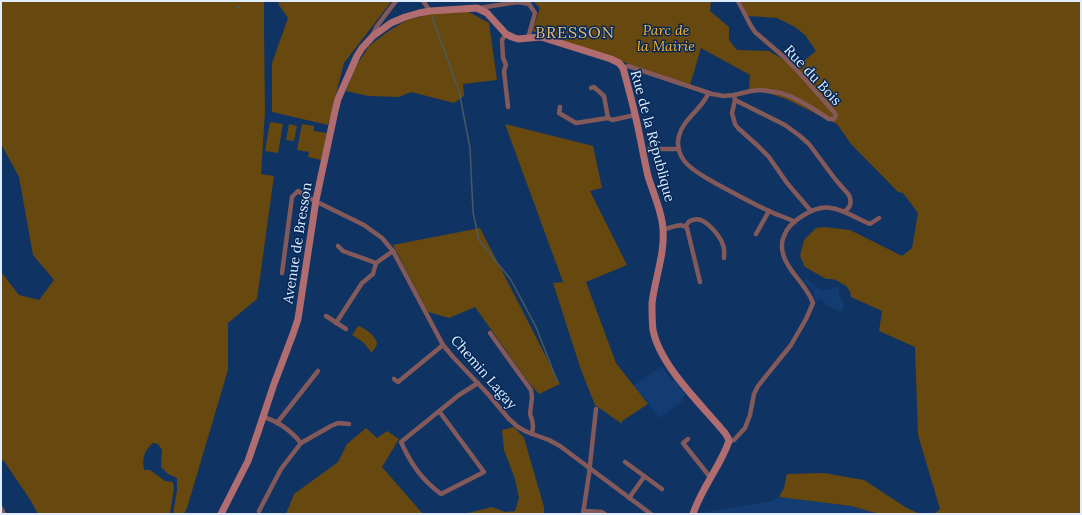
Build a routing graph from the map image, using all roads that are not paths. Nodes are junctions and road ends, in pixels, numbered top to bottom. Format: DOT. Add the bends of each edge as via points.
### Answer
graph roads {
  1 [pos="396,1"];
  2 [pos="423,1"];
  3 [pos="738,1"];
  4 [pos="529,2"];
  5 [pos="477,8"];
  6 [pos="430,11"];
  7 [pos="506,34"];
  8 [pos="373,36"];
  9 [pos="528,38"];
  10 [pos="623,68"];
  11 [pos="591,88"];
  12 [pos="708,94"];
  13 [pos="735,98"];
  14 [pos="508,107"];
  15 [pos="560,107"];
  16 [pos="635,115"];
  17 [pos="608,118"];
  18 [pos="649,149"];
  19 [pos="679,149"];
  20 [pos="316,200"];
  21 [pos="769,211"];
  22 [pos="811,211"];
  23 [pos="845,211"];
  24 [pos="879,218"];
  25 [pos="795,222"];
  26 [pos="686,226"];
  27 [pos="664,229"];
  28 [pos="756,234"];
  29 [pos="338,246"];
  30 [pos="393,251"];
  31 [pos="724,258"];
  32 [pos="376,263"];
  33 [pos="282,273"];
  34 [pos="700,282"];
  35 [pos="326,316"];
  36 [pos="336,323"];
  37 [pos="346,329"];
  38 [pos="490,333"];
  39 [pos="443,345"];
  40 [pos="318,370"];
  41 [pos="394,378"];
  42 [pos="478,383"];
  43 [pos="596,409"];
  44 [pos="439,411"];
  45 [pos="263,417"];
  46 [pos="277,423"];
  47 [pos="349,424"];
  48 [pos="532,434"];
  49 [pos="688,439"];
  50 [pos="729,441"];
  51 [pos="301,443"];
  52 [pos="625,462"];
  53 [pos="589,468"];
  54 [pos="644,476"];
  55 [pos="710,477"];
  56 [pos="662,489"];
  57 [pos="629,498"];
  58 [pos="1,508"];
  59 [pos="259,511"];
  60 [pos="583,512"];
  61 [pos="4,514"];
  62 [pos="221,514"];
  63 [pos="605,514"];
  64 [pos="651,514"];
  65 [pos="693,514"];
  1 -- 8 [label="street" via="377,26"];
  2 -- 6 [label="street"];
  3 -- 13 [label="street, Rue du Bois" via="755,32 784,56 836,116 829,120 782,92 751,91"];
  4 -- 5 [label="street"];
  4 -- 9 [label="street" via="534,13"];
  5 -- 6 [label="street, Avenue de Bresson"];
  5 -- 7 [label="street" via="487,13"];
  6 -- 8 [label="street, Avenue de Bresson" via="391,23"];
  7 -- 9 [label="street, Rue de la République" via="518,40"];
  7 -- 14 [label="street" via="502,40"];
  8 -- 20 [label="street, Avenue de Bresson" via="357,56 338,99"];
  9 -- 10 [label="street, Rue de la République" via="541,37 619,63"];
  10 -- 12 [label="street, Rue du Bois" via="632,67"];
  10 -- 16 [label="street, Rue de la République"];
  11 -- 17 [label="street" via="594,87 604,96"];
  12 -- 13 [label="street, Rue du Bois"];
  12 -- 19 [label="street" via="681,129 678,137"];
  13 -- 22 [label="street" via="732,113 735,124 769,157"];
  13 -- 23 [label="street" via="785,125 804,140 849,195 850,205"];
  15 -- 17 [label="street" via="559,113 576,123"];
  16 -- 17 [label="street" via="612,120"];
  16 -- 27 [label="street, Rue de la République" via="648,176"];
  18 -- 19 [label="street"];
  19 -- 21 [label="street" via="689,166"];
  20 -- 30 [label="street, Chemin Lagay" via="364,225 382,238"];
  20 -- 33 [label="street, Chemin Lagay" via="298,191 292,197"];
  20 -- 45 [label="street, Avenue de Bresson" via="298,319"];
  21 -- 25 [label="street"];
  21 -- 28 [label="street"];
  22 -- 23 [label="street" via="829,207"];
  22 -- 25 [label="street"];
  23 -- 24 [label="street" via="870,224"];
  25 -- 50 [label="street" via="783,236 784,256 788,266 808,291 813,303 791,345 758,386 745,428 734,440"];
  26 -- 27 [label="street" via="681,224"];
  26 -- 31 [label="street" via="688,222 696,219 703,220 723,243"];
  26 -- 34 [label="street"];
  27 -- 50 [label="street, Rue de la République" via="664,245 653,301 654,331 671,368"];
  29 -- 32 [label="street"];
  30 -- 32 [label="street"];
  30 -- 39 [label="street, Chemin Lagay"];
  32 -- 36 [label="street" via="373,274 362,283"];
  35 -- 36 [label="street"];
  36 -- 37 [label="street"];
  38 -- 48 [label="street" via="531,390"];
  39 -- 41 [label="street" via="398,382"];
  39 -- 42 [label="street, Chemin Lagay"];
  40 -- 46 [label="street"];
  42 -- 44 [label="street"];
  42 -- 48 [label="street, Chemin Lagay" via="518,427"];
  43 -- 53 [label="street"];
  44 -- 44 [label="street" via="484,472 441,494 429,486 422,477 408,458 401,442"];
  45 -- 46 [label="street"];
  45 -- 62 [label="street, Avenue de Bresson" via="248,461"];
  46 -- 51 [label="street" via="293,433"];
  47 -- 51 [label="street" via="338,423"];
  48 -- 53 [label="street, Chemin Lagay" via="560,446"];
  49 -- 55 [label="street" via="683,443"];
  50 -- 55 [label="street"];
  51 -- 59 [label="street" via="281,469"];
  52 -- 54 [label="street"];
  53 -- 57 [label="street, Chemin Lagay"];
  53 -- 60 [label="street"];
  54 -- 56 [label="street"];
  54 -- 57 [label="street"];
  55 -- 65 [label="street"];
  57 -- 64 [label="street, Chemin Lagay"];
  58 -- 61 [label="street"];
  60 -- 63 [label="street"];
}
